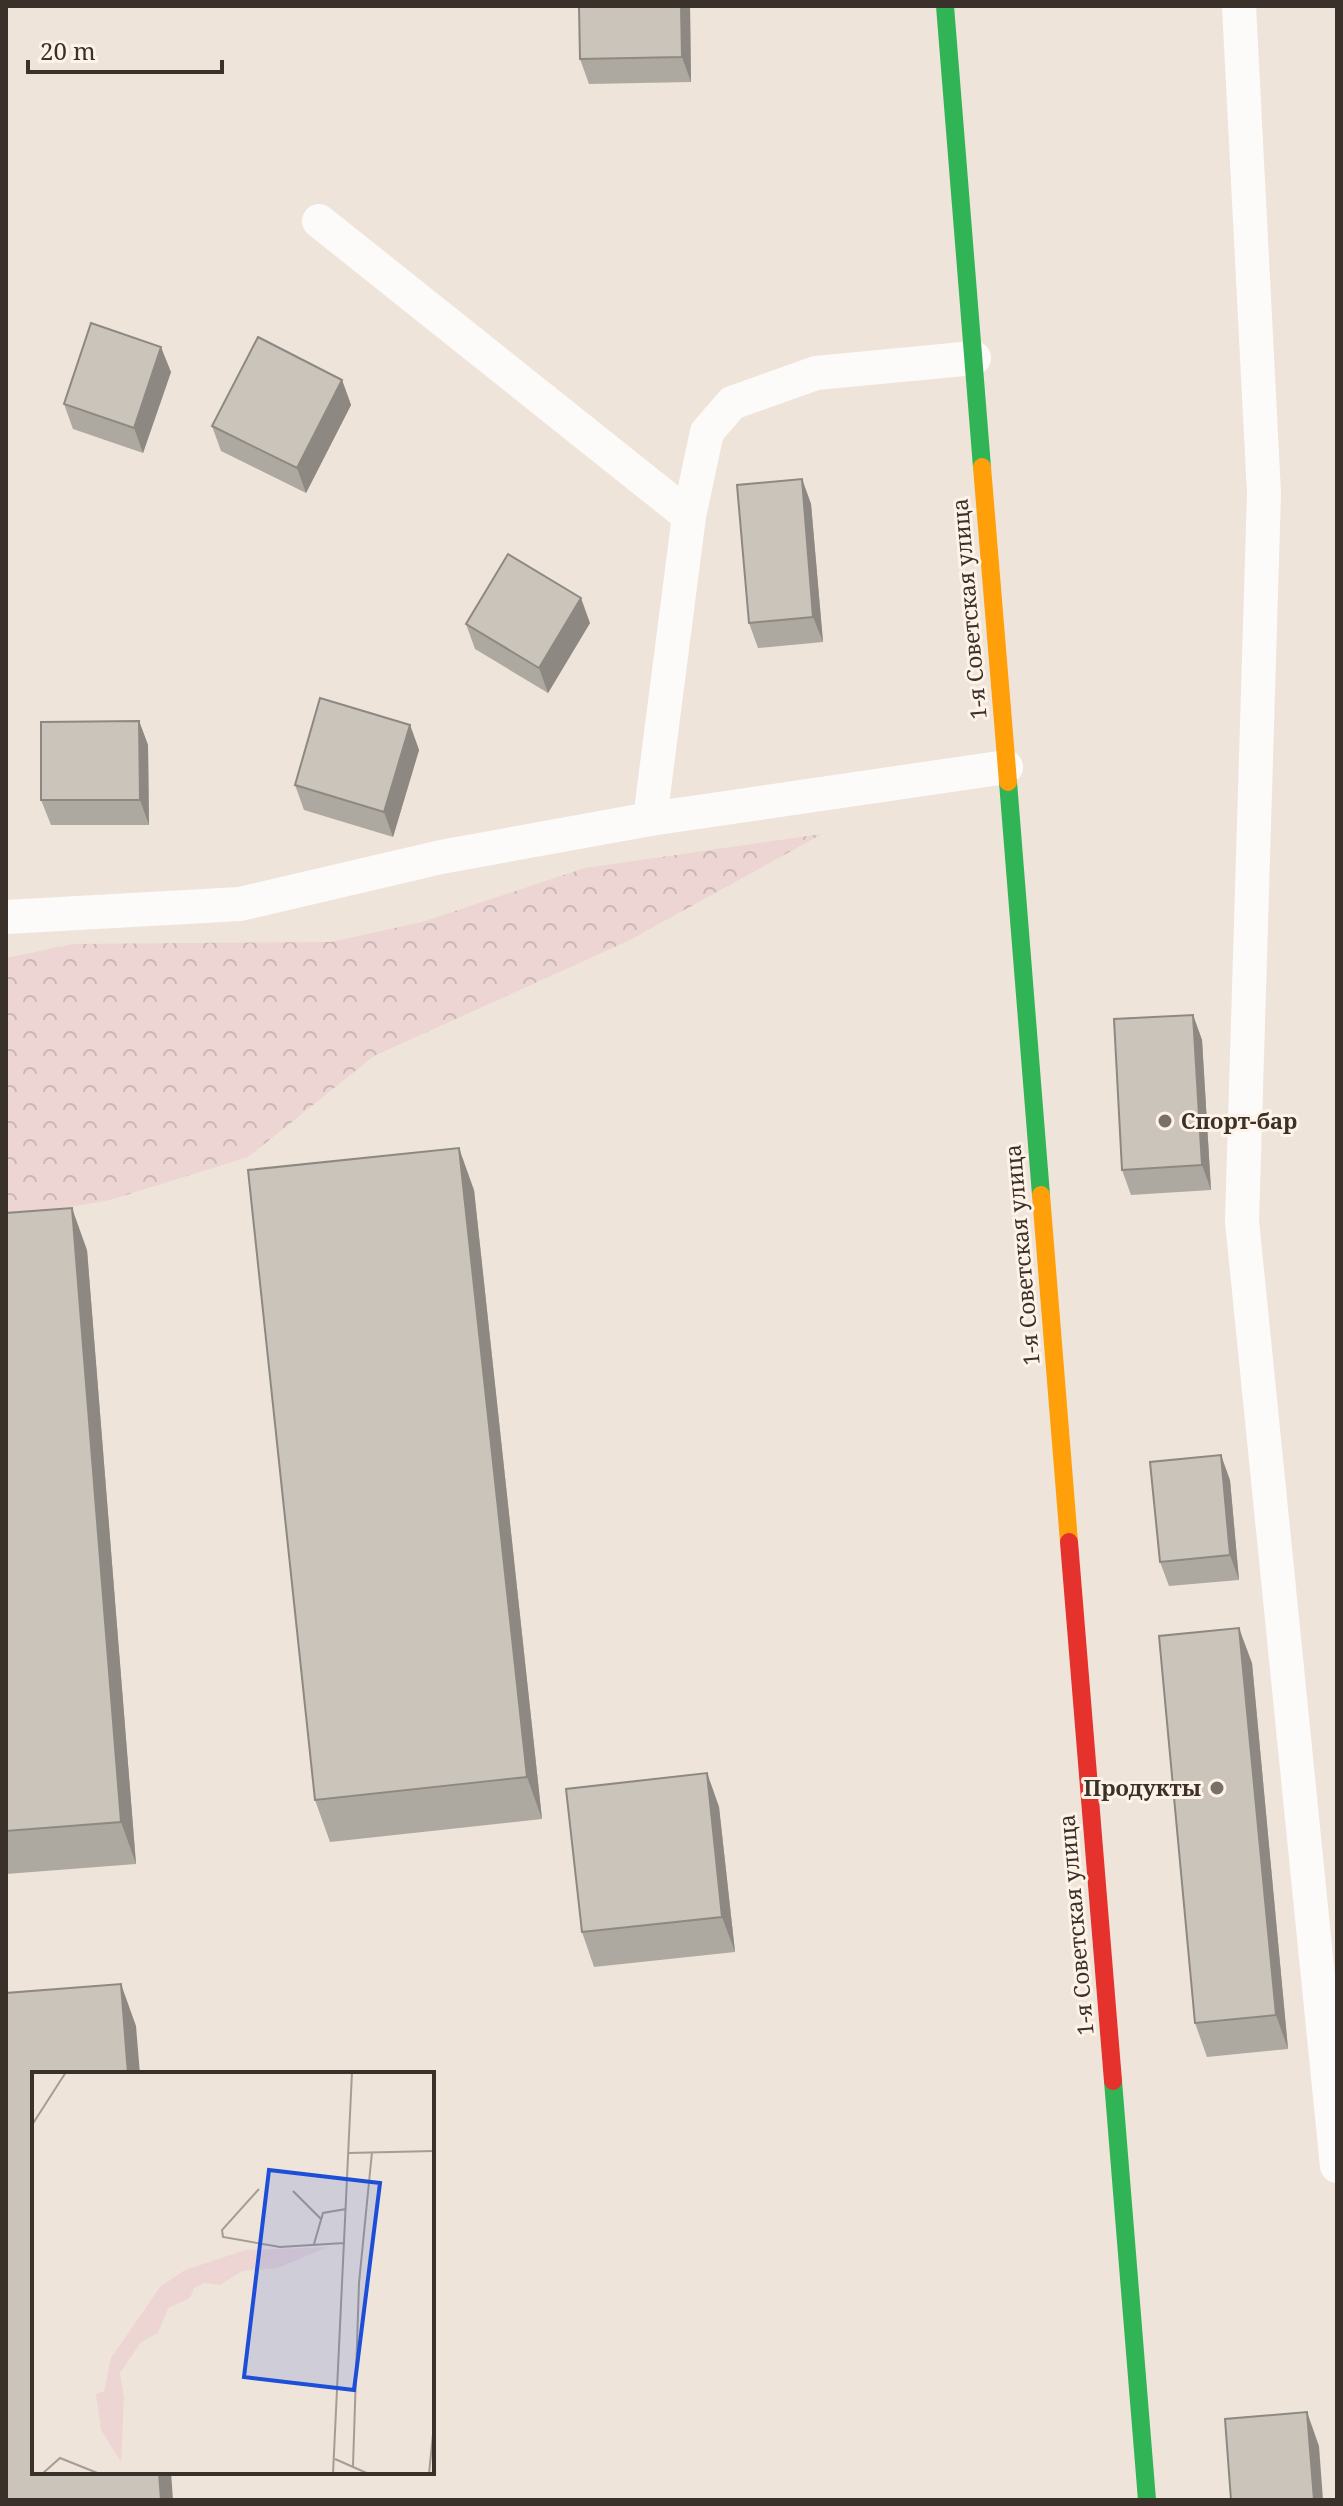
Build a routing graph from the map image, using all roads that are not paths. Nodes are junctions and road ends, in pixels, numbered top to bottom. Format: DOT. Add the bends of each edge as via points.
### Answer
graph roads {
  1 [pos="945,6"];
  2 [pos="1239,6"];
  3 [pos="319,221"];
  4 [pos="974,358"];
  5 [pos="689,516"];
  6 [pos="1006,767"];
  7 [pos="650,819"];
  8 [pos="6,917"];
  9 [pos="1337,2166"];
  10 [pos="1147,2500"];
  1 -- 4 [label="street, 1-я Советская улица"];
  2 -- 9 [label="lane" via="1264,493 1242,1221"];
  3 -- 5 [label="lane"];
  4 -- 5 [label="lane" via="816,373 732,403 707,432"];
  4 -- 6 [label="street, 1-я Советская улица"];
  5 -- 7 [label="lane"];
  6 -- 7 [label="lane"];
  6 -- 10 [label="street, 1-я Советская улица"];
  7 -- 8 [label="lane" via="441,857 240,904"];
}
